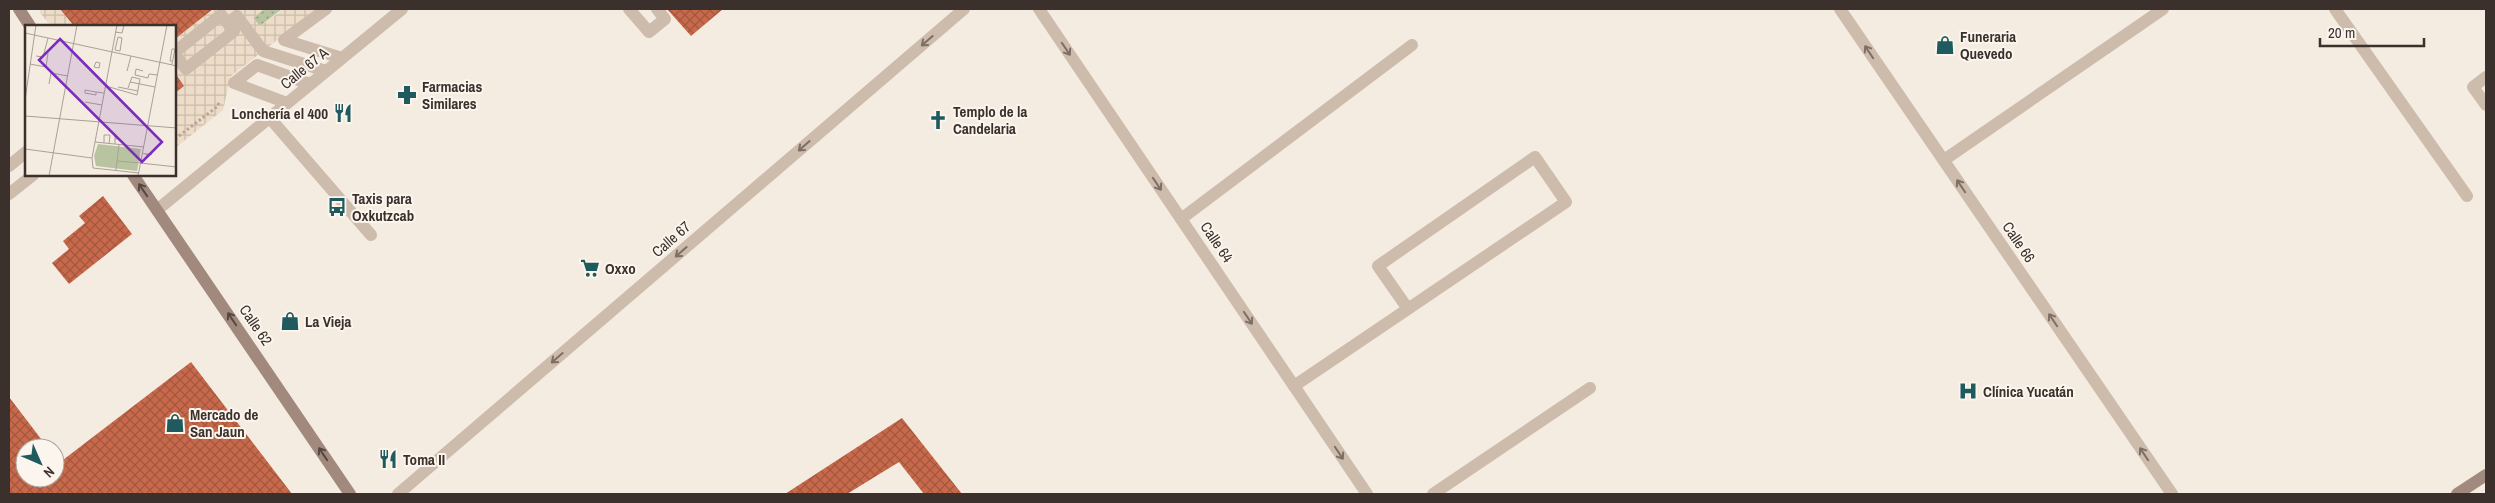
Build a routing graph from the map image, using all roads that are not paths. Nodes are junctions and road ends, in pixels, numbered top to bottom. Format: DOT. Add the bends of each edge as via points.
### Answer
graph roads {
  1 [pos="19,9"];
  2 [pos="326,9"];
  3 [pos="402,9"];
  4 [pos="629,9"];
  5 [pos="657,9"];
  6 [pos="964,9"];
  7 [pos="1039,9"];
  8 [pos="1840,9"];
  9 [pos="2163,9"];
  10 [pos="2335,9"];
  11 [pos="228,23"];
  12 [pos="29,25"];
  13 [pos="1412,45"];
  14 [pos="176,52"];
  15 [pos="176,54"];
  16 [pos="342,58"];
  17 [pos="326,71"];
  18 [pos="2486,77"];
  19 [pos="310,84"];
  20 [pos="287,103"];
  21 [pos="2486,105"];
  22 [pos="269,117"];
  23 [pos="25,153"];
  24 [pos="1944,160"];
  25 [pos="9,166"];
  26 [pos="32,176"];
  27 [pos="134,176"];
  28 [pos="9,194"];
  29 [pos="2467,196"];
  30 [pos="157,210"];
  31 [pos="1181,219"];
  32 [pos="371,235"];
  33 [pos="1408,309"];
  34 [pos="1294,386"];
  35 [pos="1590,388"];
  36 [pos="2486,475"];
  37 [pos="350,494"];
  38 [pos="398,494"];
  39 [pos="1367,494"];
  40 [pos="1433,494"];
  41 [pos="2172,494"];
  42 [pos="2457,494"];
  1 -- 12 [label="main road"];
  2 -- 16 [label="street" via="284,40"];
  3 -- 16 [label="street, Calle 67 A"];
  4 -- 5 [label="street" via="649,32 665,19"];
  6 -- 38 [label="street, Calle 67, one-way"];
  7 -- 31 [label="street, Calle 64, one-way"];
  24 -- 8 [label="street, Calle 66, one-way"];
  9 -- 24 [label="street"];
  10 -- 29 [label="street"];
  11 -- 14 [label="street" via="221,15"];
  11 -- 15 [label="street" via="234,31 186,69"];
  11 -- 17 [label="street" via="237,16 263,51"];
  13 -- 31 [label="street"];
  16 -- 17 [label="street, Calle 67 A"];
  17 -- 19 [label="street, Calle 67 A"];
  18 -- 21 [label="street" via="2473,87"];
  19 -- 20 [label="street, Calle 67 A"];
  19 -- 20 [label="street" via="257,65 234,83"];
  20 -- 22 [label="street, Calle 67 A"];
  22 -- 30 [label="street, Calle 67 A"];
  22 -- 32 [label="street"];
  23 -- 25 [label="street"];
  41 -- 24 [label="street, Calle 66, one-way"];
  26 -- 28 [label="street"];
  30 -- 27 [label="main road, Calle 62, one-way"];
  37 -- 30 [label="main road, Calle 62, one-way"];
  31 -- 34 [label="street, Calle 64, one-way"];
  33 -- 33 [label="street" via="1566,202 1535,157 1378,266"];
  33 -- 34 [label="street"];
  34 -- 39 [label="street, Calle 64, one-way"];
  35 -- 40 [label="street"];
  36 -- 42 [label="main road"];
}
